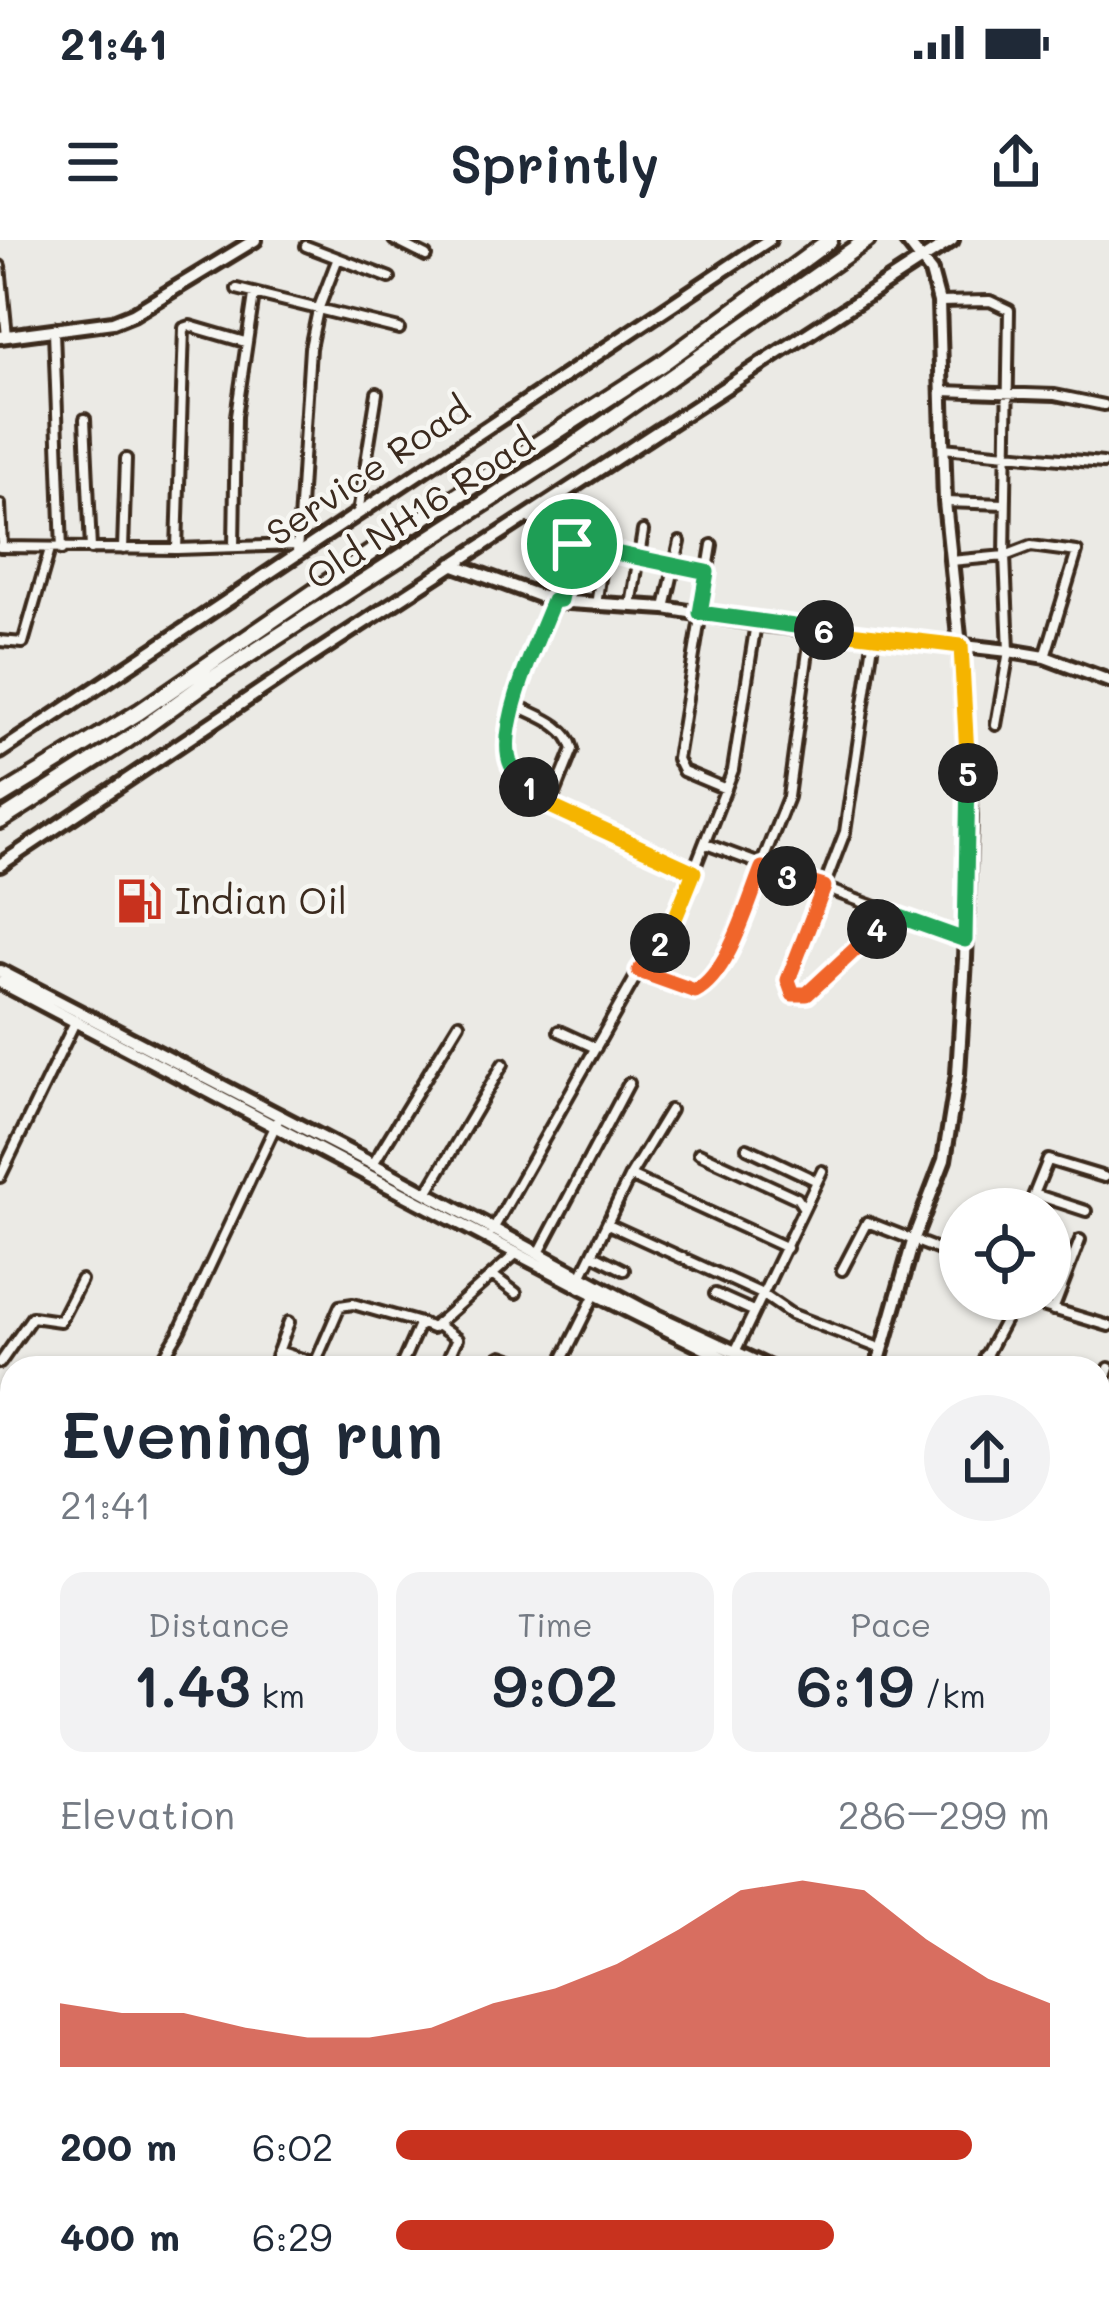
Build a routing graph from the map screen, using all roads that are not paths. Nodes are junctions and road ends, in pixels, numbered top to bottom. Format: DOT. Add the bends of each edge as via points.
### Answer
graph roads {
  1 [pos="255,240"];
  2 [pos="394,240"];
  3 [pos="769,240"];
  4 [pos="868,240"];
  5 [pos="906,240"];
  6 [pos="952,240"];
  7 [pos="826,243"];
  8 [pos="306,246"];
  9 [pos="425,256"];
  10 [pos="338,258"];
  11 [pos="922,260"];
  12 [pos="0,266"];
  13 [pos="390,278"];
  14 [pos="236,289"];
  15 [pos="254,295"];
  16 [pos="939,302"];
  17 [pos="318,310"];
  18 [pos="399,328"];
  19 [pos="54,331"];
  20 [pos="4,337"];
  21 [pos="245,342"];
  22 [pos="943,391"];
  23 [pos="1007,392"];
  24 [pos="377,393"];
  25 [pos="1104,405"];
  26 [pos="85,419"];
  27 [pos="942,448"];
  28 [pos="1006,452"];
  29 [pos="126,459"];
  30 [pos="1103,463"];
  31 [pos="945,502"];
  32 [pos="1005,504"];
  33 [pos="0,505"];
  34 [pos="358,513"];
  35 [pos="527,515"];
  36 [pos="608,526"];
  37 [pos="643,531"];
  38 [pos="680,542"];
  39 [pos="572,544"];
  40 [pos="712,545"];
  41 [pos="1,547"];
  42 [pos="234,547"];
  43 [pos="50,549"];
  44 [pos="92,549"];
  45 [pos="123,549"];
  46 [pos="177,549"];
  47 [pos="297,549"];
  48 [pos="605,549"];
  49 [pos="62,550"];
  50 [pos="638,556"];
  51 [pos="1005,556"];
  52 [pos="951,561"];
  53 [pos="452,564"];
  54 [pos="674,564"];
  55 [pos="707,572"];
  56 [pos="556,601"];
  57 [pos="596,605"];
  58 [pos="631,606"];
  59 [pos="665,608"];
  60 [pos="700,613"];
  61 [pos="755,623"];
  62 [pos="811,629"];
  63 [pos="874,636"];
  64 [pos="0,641"];
  65 [pos="961,646"];
  66 [pos="1009,651"];
  67 [pos="1045,657"];
  68 [pos="1109,681"];
  69 [pos="516,705"];
  70 [pos="996,725"];
  71 [pos="0,752"];
  72 [pos="726,789"];
  73 [pos="0,797"];
  74 [pos="550,806"];
  75 [pos="0,821"];
  76 [pos="706,844"];
  77 [pos="0,865"];
  78 [pos="762,868"];
  79 [pos="694,872"];
  80 [pos="824,887"];
  81 [pos="892,914"];
  82 [pos="965,940"];
  83 [pos="0,971"];
  84 [pos="639,971"];
  85 [pos="0,982"];
  86 [pos="78,1016"];
  87 [pos="459,1023"];
  88 [pos="559,1031"];
  89 [pos="597,1048"];
  90 [pos="503,1064"];
  91 [pos="628,1083"];
  92 [pos="670,1110"];
  93 [pos="277,1120"];
  94 [pos="747,1148"];
  95 [pos="699,1153"];
  96 [pos="374,1164"];
  97 [pos="822,1171"];
  98 [pos="630,1176"];
  99 [pos="0,1177"];
  100 [pos="1104,1178"];
  101 [pos="817,1181"];
  102 [pos="1036,1188"];
  103 [pos="428,1193"];
  104 [pos="1071,1206"];
  105 [pos="804,1208"];
  106 [pos="1086,1211"];
  107 [pos="608,1224"];
  108 [pos="492,1231"];
  109 [pos="914,1238"];
  110 [pos="1080,1240"];
  111 [pos="787,1248"];
  112 [pos="939,1249"];
  113 [pos="517,1253"];
  114 [pos="538,1254"];
  115 [pos="594,1255"];
  116 [pos="1071,1263"];
  117 [pos="624,1270"];
  118 [pos="842,1270"];
  119 [pos="492,1275"];
  120 [pos="581,1277"];
  121 [pos="81,1280"];
  122 [pos="597,1291"];
  123 [pos="517,1293"];
  124 [pos="715,1294"];
  125 [pos="762,1294"];
  126 [pos="753,1311"];
  127 [pos="1071,1315"];
  128 [pos="1006,1320"];
  129 [pos="289,1322"];
  130 [pos="420,1323"];
  131 [pos="436,1324"];
  132 [pos="1109,1326"];
  133 [pos="884,1349"];
  134 [pos="278,1351"];
  135 [pos="985,1355"];
  136 [pos="5,1356"];
  137 [pos="164,1356"];
  138 [pos="276,1356"];
  139 [pos="291,1356"];
  140 [pos="318,1356"];
  141 [pos="405,1356"];
  142 [pos="449,1356"];
  143 [pos="564,1356"];
  144 [pos="719,1356"];
  145 [pos="728,1356"];
  146 [pos="882,1356"];
  1 -- 19 [label="street" via="133,314"];
  2 -- 9 [label="street"];
  3 -- 34 [label="street, Service Road"];
  4 -- 75 [label="main road, Old NH16 Road" via="564,452"];
  5 -- 11 [label="street"];
  6 -- 11 [label="street"];
  7 -- 73 [label="main road, Old NH16 Road" via="664,362"];
  8 -- 10 [label="street"];
  10 -- 13 [label="street"];
  10 -- 17 [label="street"];
  11 -- 16 [label="street"];
  11 -- 35 [label="street"];
  12 -- 20 [label="street"];
  14 -- 15 [label="street"];
  15 -- 17 [label="street"];
  15 -- 21 [label="street"];
  16 -- 22 [label="street"];
  16 -- 23 [label="street" via="1006,305"];
  17 -- 18 [label="street"];
  17 -- 47 [label="street"];
  19 -- 20 [label="street"];
  19 -- 49 [label="street"];
  21 -- 42 [label="street"];
  21 -- 46 [label="street" via="184,328"];
  22 -- 23 [label="street"];
  22 -- 27 [label="street"];
  23 -- 25 [label="street"];
  23 -- 28 [label="street"];
  24 -- 34 [label="street"];
  26 -- 44 [label="street"];
  27 -- 28 [label="street"];
  27 -- 31 [label="street"];
  28 -- 30 [label="street"];
  28 -- 32 [label="street"];
  29 -- 45 [label="street"];
  31 -- 32 [label="street"];
  31 -- 52 [label="street"];
  32 -- 51 [label="street"];
  33 -- 41 [label="street"];
  34 -- 47 [label="street, Service Road"];
  35 -- 39 [label="street" via="545,535"];
  35 -- 53 [label="street"];
  36 -- 48 [label="street"];
  37 -- 50 [label="street"];
  38 -- 54 [label="street"];
  39 -- 48 [label="street"];
  39 -- 56 [label="street"];
  40 -- 55 [label="street"];
  41 -- 43 [label="street"];
  42 -- 46 [label="street"];
  42 -- 47 [label="street"];
  43 -- 49 [label="street"];
  43 -- 64 [label="street" via="23,643"];
  44 -- 45 [label="street"];
  44 -- 49 [label="street"];
  45 -- 46 [label="street"];
  47 -- 71 [label="street, Service Road"];
  48 -- 50 [label="street"];
  48 -- 57 [label="street"];
  50 -- 54 [label="street"];
  50 -- 58 [label="street"];
  51 -- 52 [label="street"];
  51 -- 66 [label="street"];
  51 -- 67 [label="street" via="1031,546 1077,552"];
  52 -- 65 [label="street"];
  53 -- 56 [label="street"];
  53 -- 77 [label="street"];
  54 -- 55 [label="street"];
  54 -- 59 [label="street"];
  55 -- 60 [label="street"];
  56 -- 57 [label="street"];
  56 -- 69 [label="street"];
  57 -- 58 [label="street"];
  58 -- 59 [label="street"];
  59 -- 60 [label="street"];
  60 -- 61 [label="street"];
  60 -- 72 [label="street" via="677,759 682,771"];
  61 -- 62 [label="street"];
  61 -- 72 [label="street"];
  62 -- 63 [label="street"];
  62 -- 78 [label="street" via="788,797"];
  63 -- 65 [label="street"];
  63 -- 80 [label="street" via="848,814"];
  65 -- 66 [label="street"];
  65 -- 82 [label="street" via="970,816"];
  66 -- 67 [label="street"];
  66 -- 70 [label="street"];
  67 -- 68 [label="street"];
  69 -- 74 [label="street" via="509,760"];
  69 -- 74 [label="street" via="572,741"];
  72 -- 76 [label="street"];
  74 -- 79 [label="street"];
  76 -- 78 [label="street"];
  76 -- 79 [label="street"];
  78 -- 80 [label="street"];
  78 -- 84 [label="street" via="709,983 695,991"];
  79 -- 84 [label="street" via="672,926"];
  80 -- 81 [label="street"];
  80 -- 81 [label="street" via="788,980 797,997"];
  81 -- 82 [label="street"];
  82 -- 109 [label="street" via="954,1115 938,1184"];
  83 -- 86 [label="street"];
  84 -- 89 [label="street"];
  85 -- 86 [label="street"];
  86 -- 93 [label="street"];
  86 -- 99 [label="street"];
  87 -- 96 [label="street"];
  88 -- 89 [label="street"];
  89 -- 108 [label="street"];
  90 -- 103 [label="street"];
  91 -- 114 [label="street"];
  92 -- 98 [label="street"];
  93 -- 96 [label="street"];
  93 -- 113 [label="street"];
  93 -- 137 [label="street"];
  94 -- 101 [label="street"];
  95 -- 105 [label="street"];
  96 -- 103 [label="street"];
  97 -- 101 [label="street"];
  98 -- 107 [label="street"];
  98 -- 111 [label="street"];
  100 -- 102 [label="street" via="1048,1160"];
  101 -- 105 [label="street"];
  103 -- 108 [label="street"];
  104 -- 106 [label="street"];
  105 -- 111 [label="street"];
  107 -- 115 [label="street"];
  107 -- 125 [label="street"];
  108 -- 114 [label="street"];
  109 -- 112 [label="street"];
  109 -- 118 [label="street" via="867,1222"];
  109 -- 133 [label="street"];
  110 -- 116 [label="street"];
  111 -- 125 [label="street"];
  113 -- 119 [label="street"];
  113 -- 122 [label="street"];
  114 -- 120 [label="street"];
  115 -- 117 [label="street"];
  115 -- 120 [label="street"];
  119 -- 123 [label="street"];
  119 -- 131 [label="street"];
  120 -- 122 [label="street"];
  121 -- 136 [label="street" via="60,1321 32,1317"];
  122 -- 143 [label="street"];
  122 -- 144 [label="street"];
  124 -- 126 [label="street"];
  125 -- 126 [label="street"];
  125 -- 133 [label="street" via="791,1314"];
  126 -- 145 [label="street"];
  127 -- 132 [label="street"];
  128 -- 135 [label="street"];
  129 -- 134 [label="street"];
  130 -- 131 [label="street"];
  130 -- 140 [label="street" via="346,1303 335,1311"];
  130 -- 141 [label="street"];
  131 -- 142 [label="street" via="458,1339"];
  133 -- 146 [label="street"];
  134 -- 138 [label="street"];
  134 -- 139 [label="street"];
}
